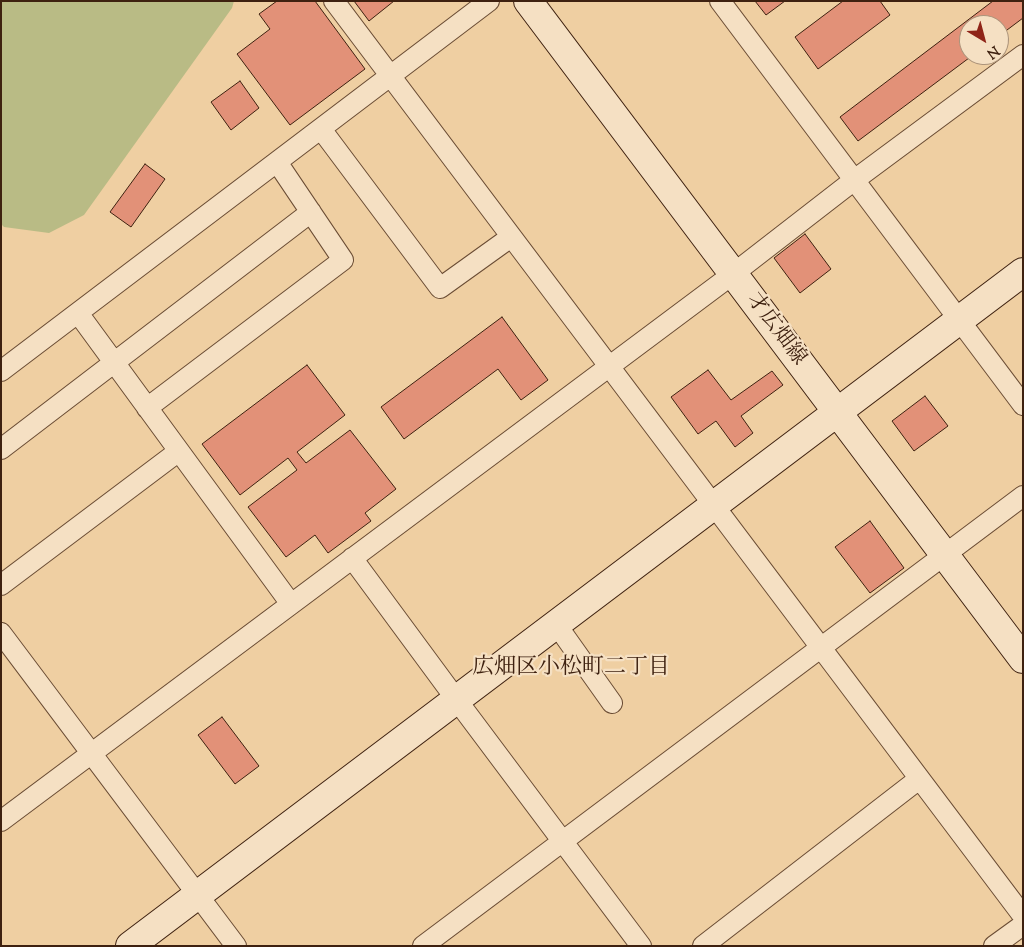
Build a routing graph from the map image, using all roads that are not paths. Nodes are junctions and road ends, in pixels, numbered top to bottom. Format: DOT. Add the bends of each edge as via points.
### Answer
graph roads {
  1 [pos="334,1"];
  2 [pos="489,1"];
  3 [pos="528,1"];
  4 [pos="720,1"];
  5 [pos="1023,55"];
  6 [pos="390,76"];
  7 [pos="321,129"];
  8 [pos="277,162"];
  9 [pos="853,180"];
  10 [pos="311,212"];
  11 [pos="512,237"];
  12 [pos="1023,272"];
  13 [pos="733,274"];
  14 [pos="78,313"];
  15 [pos="959,320"];
  16 [pos="114,363"];
  17 [pos="609,366"];
  18 [pos="1,371"];
  19 [pos="1023,405"];
  20 [pos="147,408"];
  21 [pos="837,412"];
  22 [pos="1,449"];
  23 [pos="179,451"];
  24 [pos="1023,496"];
  25 [pos="713,504"];
  26 [pos="944,555"];
  27 [pos="352,558"];
  28 [pos="1,585"];
  29 [pos="291,604"];
  30 [pos="556,624"];
  31 [pos="1,633"];
  32 [pos="821,648"];
  33 [pos="1023,659"];
  34 [pos="456,700"];
  35 [pos="612,703"];
  36 [pos="92,753"];
  37 [pos="920,779"];
  38 [pos="1,821"];
  39 [pos="562,842"];
  40 [pos="198,894"];
  41 [pos="1023,916"];
  42 [pos="1023,925"];
  43 [pos="130,946"];
  44 [pos="236,946"];
  45 [pos="423,946"];
  46 [pos="641,946"];
  47 [pos="702,946"];
  48 [pos="994,946"];
  1 -- 6 [label="street"];
  2 -- 6 [label="street"];
  3 -- 13 [label="street, 才広畑線"];
  4 -- 9 [label="street"];
  5 -- 9 [label="street"];
  6 -- 7 [label="street"];
  6 -- 11 [label="street"];
  7 -- 8 [label="street"];
  7 -- 11 [label="street" via="440,288"];
  8 -- 10 [label="street"];
  8 -- 14 [label="street"];
  9 -- 13 [label="street"];
  9 -- 15 [label="street"];
  10 -- 16 [label="street"];
  10 -- 20 [label="street" via="343,260"];
  11 -- 17 [label="street"];
  12 -- 15 [label="street"];
  13 -- 17 [label="street"];
  13 -- 21 [label="street, 才広畑線"];
  14 -- 16 [label="street"];
  14 -- 18 [label="street"];
  15 -- 19 [label="street"];
  15 -- 21 [label="street"];
  16 -- 20 [label="street"];
  16 -- 22 [label="street"];
  17 -- 25 [label="street"];
  17 -- 27 [label="street"];
  20 -- 23 [label="street"];
  21 -- 25 [label="street"];
  21 -- 26 [label="street, 才広畑線"];
  23 -- 28 [label="street"];
  23 -- 29 [label="street"];
  24 -- 26 [label="street"];
  25 -- 30 [label="street"];
  25 -- 32 [label="street"];
  26 -- 32 [label="street"];
  26 -- 33 [label="street, 才広畑線"];
  27 -- 29 [label="street"];
  27 -- 34 [label="street"];
  29 -- 36 [label="street"];
  30 -- 34 [label="street"];
  30 -- 35 [label="street"];
  31 -- 36 [label="street"];
  32 -- 37 [label="street"];
  32 -- 39 [label="street"];
  34 -- 39 [label="street"];
  34 -- 40 [label="street"];
  36 -- 38 [label="street"];
  36 -- 40 [label="street"];
  37 -- 41 [label="street"];
  37 -- 47 [label="street"];
  39 -- 45 [label="street"];
  39 -- 46 [label="street"];
  40 -- 43 [label="street"];
  40 -- 44 [label="street"];
  42 -- 48 [label="street"];
}
